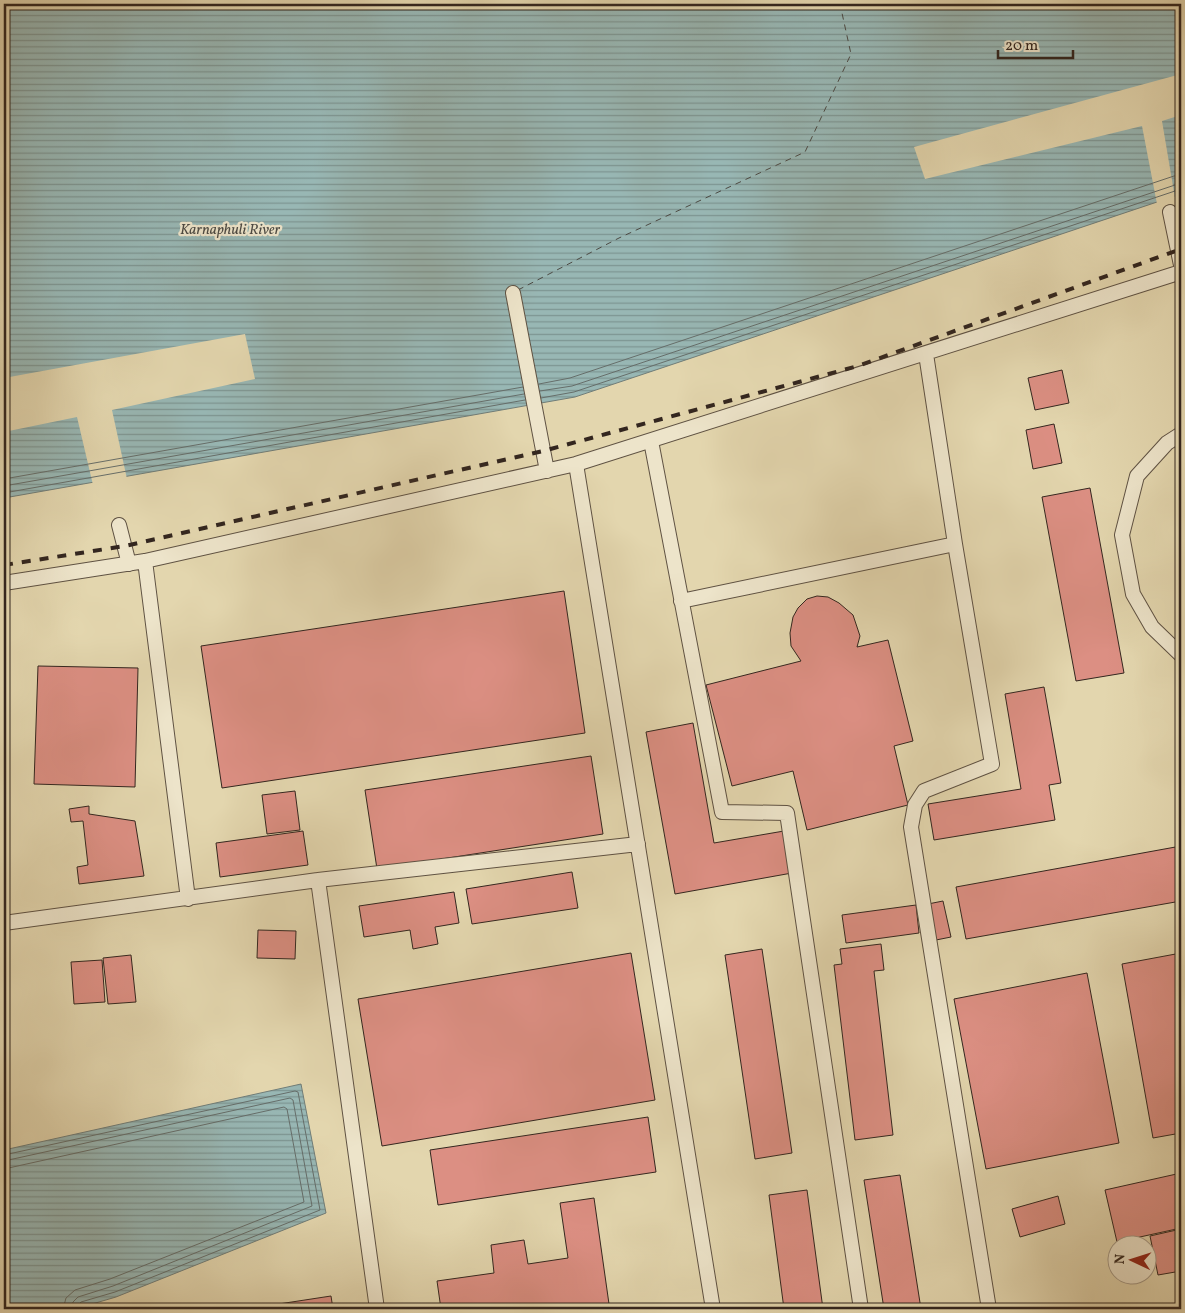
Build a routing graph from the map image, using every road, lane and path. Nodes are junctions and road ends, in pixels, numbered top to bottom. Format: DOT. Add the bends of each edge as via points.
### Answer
graph roads {
  1 [pos="1170,212"];
  2 [pos="1181,265"];
  3 [pos="1181,272"];
  4 [pos="513,293"];
  5 [pos="926,354"];
  6 [pos="1181,434"];
  7 [pos="651,441"];
  8 [pos="576,464"];
  9 [pos="547,471"];
  10 [pos="119,525"];
  11 [pos="955,544"];
  12 [pos="145,561"];
  13 [pos="129,564"];
  14 [pos="4,583"];
  15 [pos="682,601"];
  16 [pos="1181,655"];
  17 [pos="638,844"];
  18 [pos="318,880"];
  19 [pos="188,899"];
  20 [pos="4,923"];
  21 [pos="377,1309"];
  22 [pos="714,1309"];
  23 [pos="860,1309"];
  24 [pos="990,1309"];
  1 -- 2 [label="lane"];
  3 -- 5 [label="lane"];
  4 -- 9 [label="lane"];
  5 -- 7 [label="lane"];
  5 -- 11 [label="lane"];
  6 -- 16 [label="lane" via="1167,443 1137,476 1122,535 1133,594 1152,627"];
  7 -- 8 [label="lane"];
  7 -- 15 [label="lane"];
  8 -- 9 [label="lane"];
  8 -- 17 [label="lane"];
  9 -- 12 [label="lane"];
  10 -- 13 [label="lane"];
  11 -- 15 [label="lane"];
  11 -- 24 [label="lane" via="992,764 924,791 914,805 911,827"];
  12 -- 13 [label="lane"];
  12 -- 19 [label="lane"];
  13 -- 14 [label="lane"];
  15 -- 23 [label="lane" via="722,812 787,813"];
  17 -- 18 [label="lane"];
  17 -- 22 [label="lane"];
  18 -- 19 [label="lane"];
  18 -- 21 [label="lane"];
  19 -- 20 [label="lane"];
}
